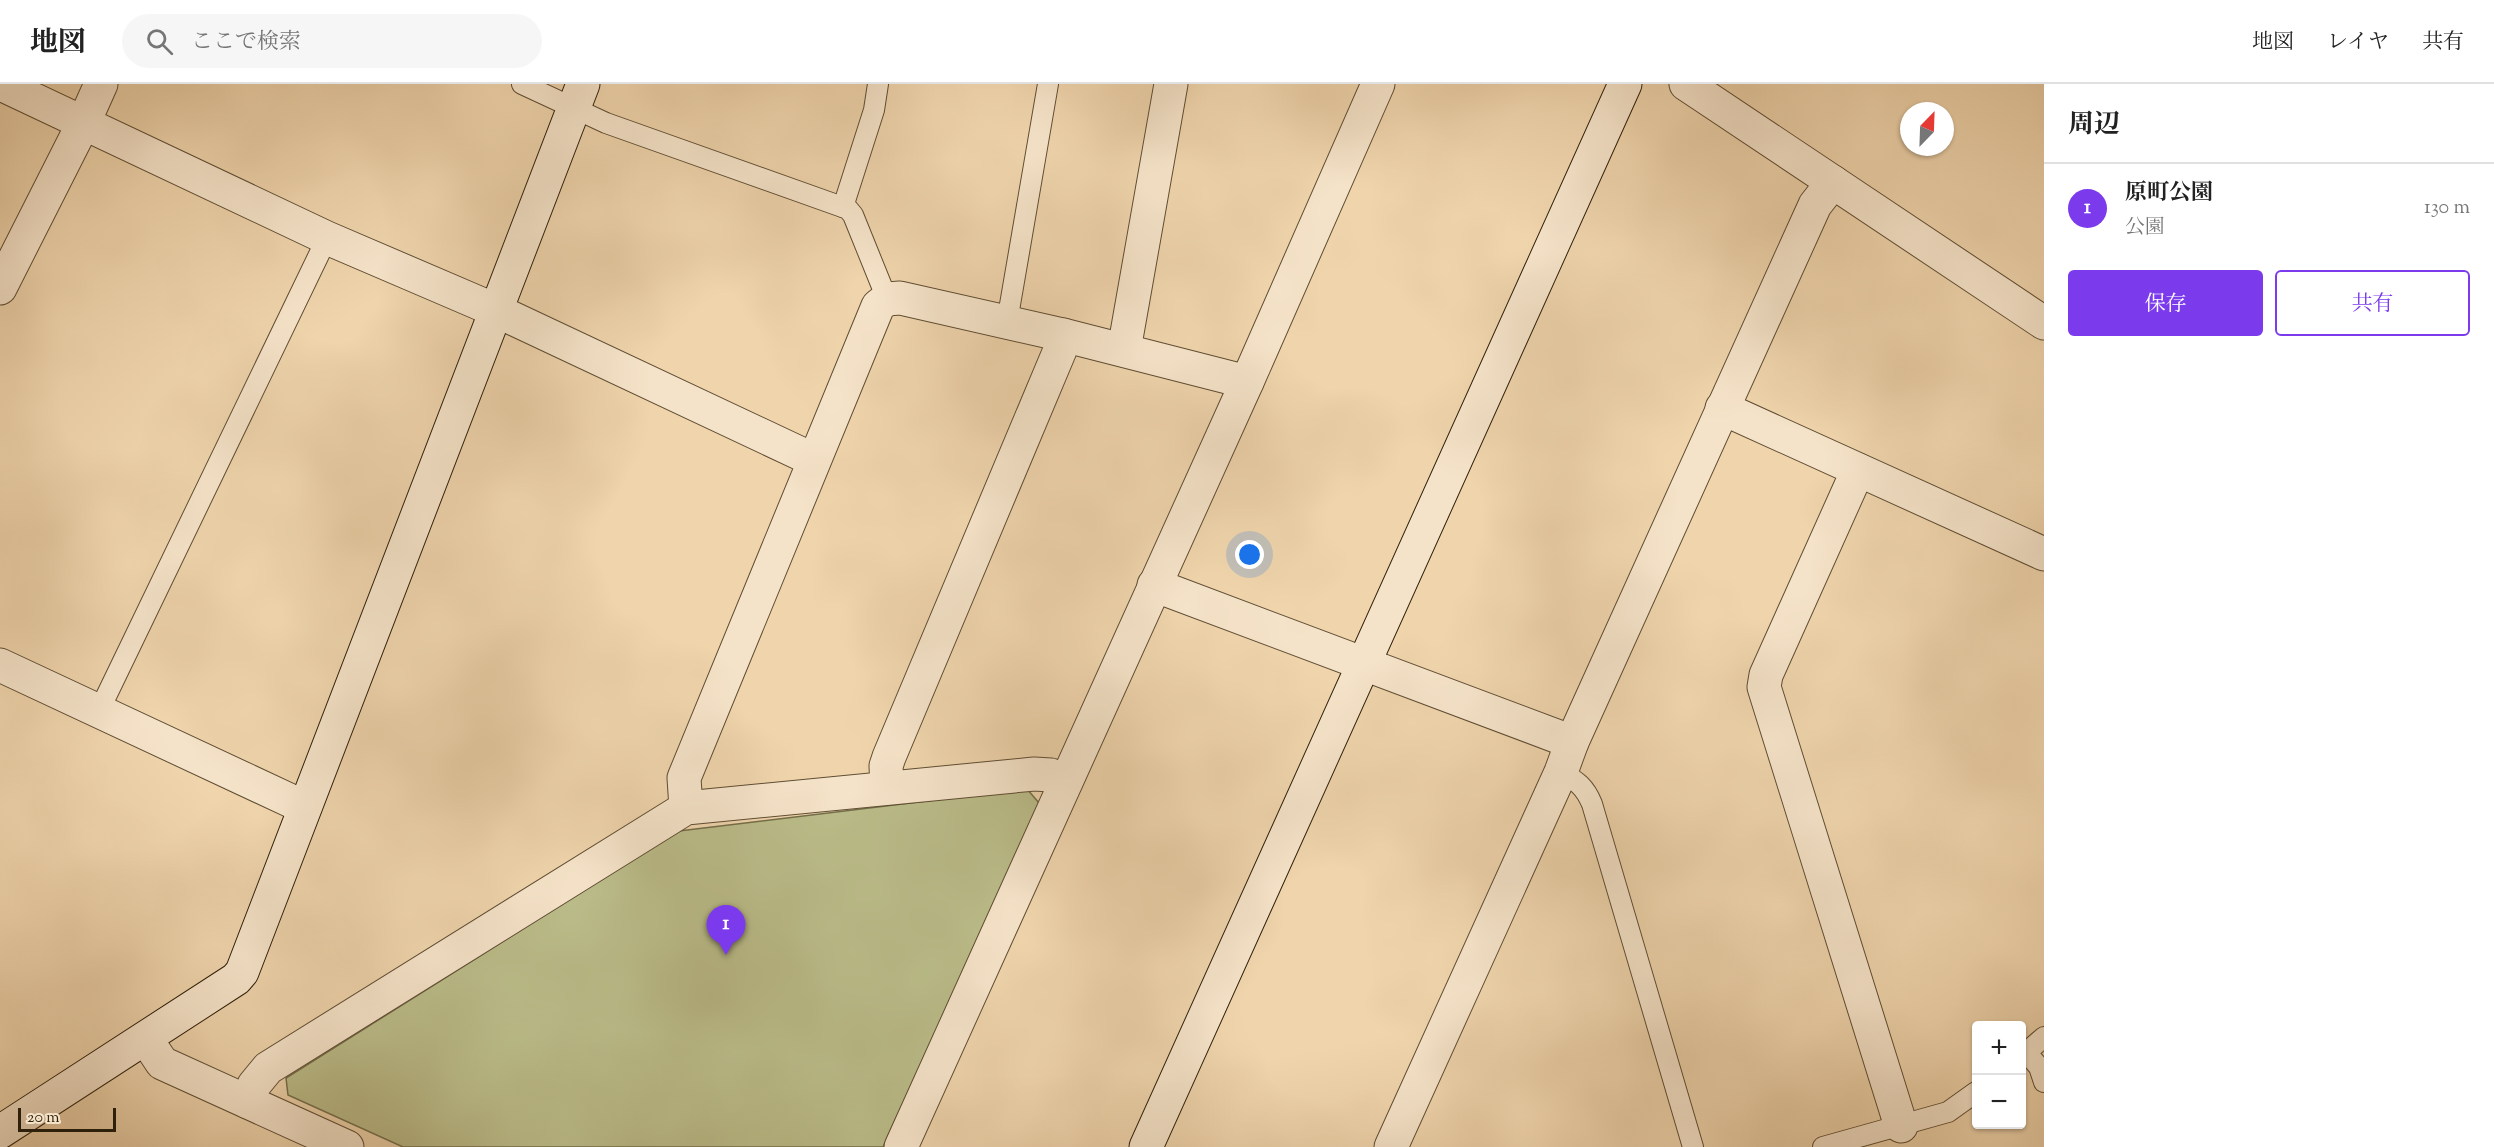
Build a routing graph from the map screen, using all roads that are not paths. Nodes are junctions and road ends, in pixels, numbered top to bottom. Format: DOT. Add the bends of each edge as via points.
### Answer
graph roads {
  1 [pos="2,84"];
  2 [pos="101,84"];
  3 [pos="522,84"];
  4 [pos="878,84"];
  5 [pos="1048,84"];
  6 [pos="1172,84"];
  7 [pos="1378,84"];
  8 [pos="1625,84"];
  9 [pos="1686,84"];
  10 [pos="578,96"];
  11 [pos="84,122"];
  12 [pos="1833,182"];
  13 [pos="843,207"];
  14 [pos="327,238"];
  15 [pos="0,288"];
  16 [pos="887,299"];
  17 [pos="495,310"];
  18 [pos="1007,322"];
  19 [pos="2044,323"];
  20 [pos="1063,335"];
  21 [pos="1124,350"];
  22 [pos="1247,382"];
  23 [pos="1722,408"];
  24 [pos="814,460"];
  25 [pos="1858,470"];
  26 [pos="2044,554"];
  27 [pos="1154,585"];
  28 [pos="1364,663"];
  29 [pos="0,665"];
  30 [pos="99,711"];
  31 [pos="1572,742"];
  32 [pos="1561,772"];
  33 [pos="1066,781"];
  34 [pos="887,788"];
  35 [pos="304,807"];
  36 [pos="686,808"];
  37 [pos="2044,1037"];
  38 [pos="146,1039"];
  39 [pos="2026,1052"];
  40 [pos="2026,1056"];
  41 [pos="2044,1082"];
  42 [pos="1972,1095"];
  43 [pos="248,1102"];
  44 [pos="1901,1126"];
  45 [pos="0,1132"];
  46 [pos="347,1147"];
  47 [pos="901,1147"];
  48 [pos="1146,1147"];
  49 [pos="1391,1147"];
  50 [pos="1693,1147"];
  51 [pos="1822,1147"];
  1 -- 11 [label="street"];
  2 -- 11 [label="street"];
  3 -- 10 [label="lane"];
  4 -- 13 [label="lane" via="874,110"];
  5 -- 18 [label="lane"];
  6 -- 21 [label="street"];
  7 -- 22 [label="street"];
  8 -- 28 [label="street"];
  9 -- 12 [label="street"];
  10 -- 13 [label="lane" via="606,123"];
  10 -- 17 [label="street"];
  11 -- 14 [label="street"];
  11 -- 15 [label="street"];
  12 -- 19 [label="street"];
  12 -- 23 [label="street" via="1815,205"];
  13 -- 16 [label="lane" via="853,215"];
  14 -- 17 [label="street"];
  14 -- 30 [label="lane"];
  16 -- 18 [label="street" via="900,298"];
  16 -- 24 [label="street" via="878,306"];
  17 -- 24 [label="street"];
  17 -- 35 [label="street"];
  18 -- 20 [label="street"];
  20 -- 21 [label="street"];
  20 -- 34 [label="street" via="889,757"];
  21 -- 22 [label="street"];
  22 -- 27 [label="street"];
  23 -- 25 [label="street"];
  23 -- 31 [label="street"];
  24 -- 36 [label="street" via="684,778"];
  25 -- 26 [label="street"];
  25 -- 44 [label="street" via="1764,687"];
  27 -- 28 [label="street"];
  27 -- 33 [label="street"];
  28 -- 31 [label="street"];
  28 -- 48 [label="street"];
  29 -- 30 [label="street"];
  30 -- 35 [label="street"];
  31 -- 32 [label="street"];
  32 -- 49 [label="street"];
  32 -- 50 [label="lane" via="1587,790 1592,804"];
  33 -- 34 [label="street" via="1034,774"];
  33 -- 47 [label="street"];
  34 -- 36 [label="street"];
  35 -- 38 [label="street" via="242,972"];
  36 -- 43 [label="street" via="268,1068 254,1085"];
  37 -- 39 [label="lane"];
  38 -- 43 [label="street" via="162,1063"];
  38 -- 45 [label="street"];
  40 -- 41 [label="lane" via="2039,1067"];
  42 -- 44 [label="lane" via="1948,1112"];
  43 -- 46 [label="street"];
  44 -- 51 [label="lane"];
}
